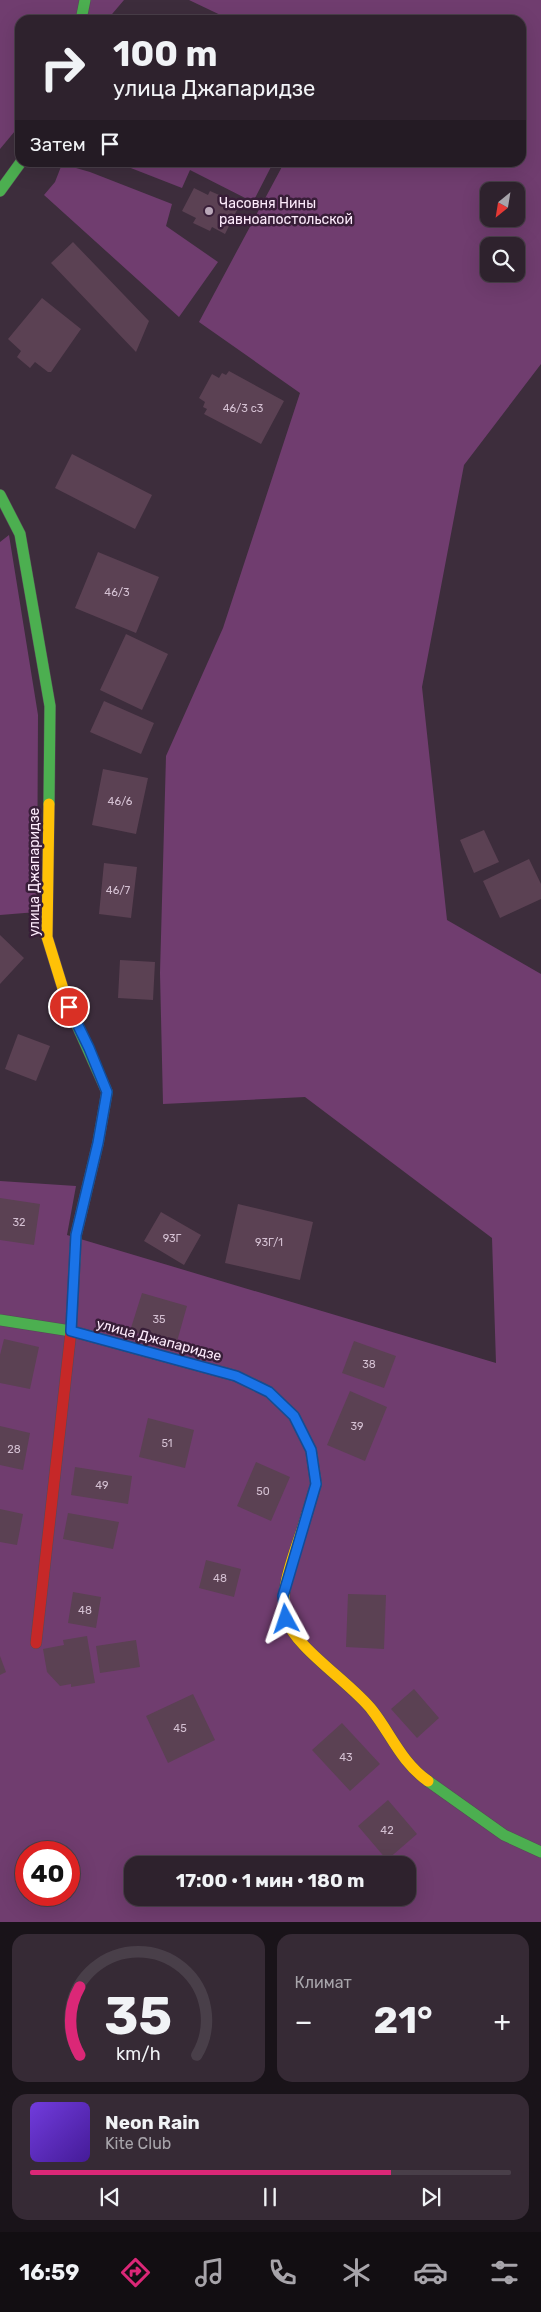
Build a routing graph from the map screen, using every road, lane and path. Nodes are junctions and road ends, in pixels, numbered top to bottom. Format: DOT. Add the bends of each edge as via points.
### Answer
graph roads {
  1 [pos="85,0"];
  2 [pos="82,15"];
  3 [pos="18,167"];
  4 [pos="0,192"];
  5 [pos="0,495"];
  6 [pos="0,1320"];
  7 [pos="71,1331"];
  8 [pos="36,1643"];
  9 [pos="541,1852"];
  1 -- 2 [label="street"];
  3 -- 4 [label="street"];
  5 -- 7 [label="street, улица Джапаридзе" via="20,534 50,706 48,937 69,1007 107,1092 76,1235"];
  6 -- 7 [label="street, улица Джапаридзе"];
  7 -- 8 [label="street, улица Джапаридзе"];
  7 -- 9 [label="street, улица Джапаридзе" via="236,1376 269,1392 294,1416 311,1450 316,1484 283,1596 286,1619 303,1645 372,1710 395,1747 421,1776 504,1836"];
}
